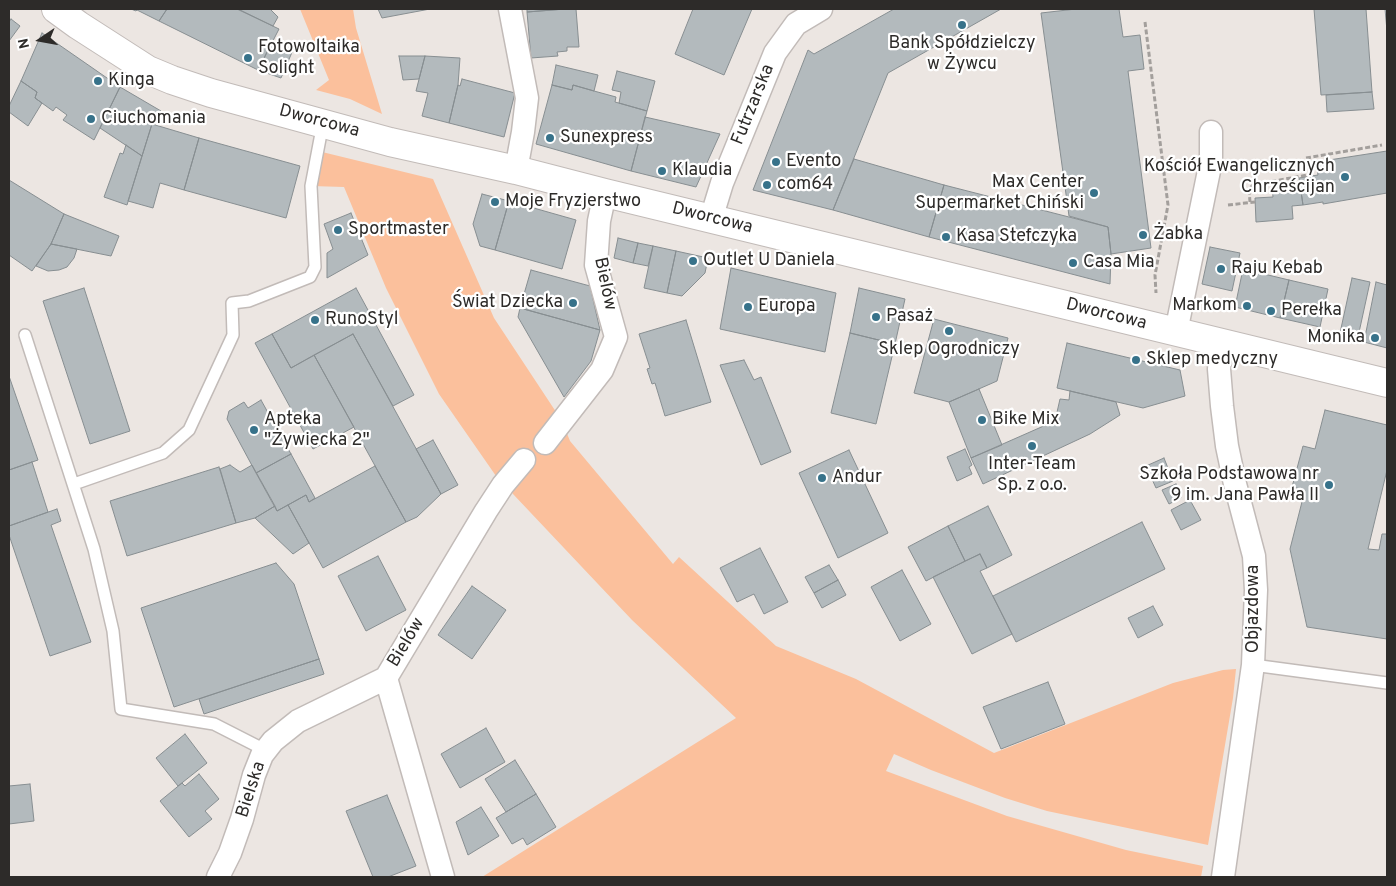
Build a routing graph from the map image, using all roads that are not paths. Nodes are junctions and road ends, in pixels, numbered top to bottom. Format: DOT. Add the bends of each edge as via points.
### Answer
graph roads {
  1 [pos="56,9"];
  2 [pos="510,9"];
  3 [pos="821,9"];
  4 [pos="323,123"];
  5 [pos="1211,132"];
  6 [pos="516,170"];
  7 [pos="605,194"];
  8 [pos="711,219"];
  9 [pos="1176,332"];
  10 [pos="25,335"];
  11 [pos="1222,343"];
  12 [pos="1387,383"];
  13 [pos="545,443"];
  14 [pos="524,460"];
  15 [pos="74,484"];
  16 [pos="1254,665"];
  17 [pos="386,678"];
  18 [pos="1387,682"];
  19 [pos="265,750"];
  20 [pos="218,877"];
  21 [pos="442,877"];
  22 [pos="1223,877"];
  1 -- 4 [label="street, Dworcowa" via="148,70 211,93"];
  2 -- 6 [label="street" via="527,98"];
  3 -- 8 [label="street, Futrzarska" via="796,24 775,53 722,183"];
  4 -- 6 [label="street, Dworcowa" via="390,142"];
  4 -- 15 [label="lane" via="312,186 315,267 310,277 248,301 232,303 233,335 188,430 163,453"];
  5 -- 9 [label="street" via="1211,161"];
  6 -- 7 [label="street, Dworcowa"];
  7 -- 8 [label="street, Dworcowa"];
  7 -- 13 [label="street, Bielów" via="599,221 596,266 616,337 602,370"];
  8 -- 9 [label="street, Dworcowa"];
  9 -- 11 [label="street, Dworcowa"];
  10 -- 15 [label="lane"];
  11 -- 12 [label="street, Dworcowa"];
  11 -- 16 [label="street, Objazdowa" via="1220,369 1225,432 1254,556"];
  14 -- 17 [label="street, Bielów" via="486,511"];
  15 -- 19 [label="lane" via="94,549 113,631 121,709 214,724"];
  16 -- 18 [label="lane"];
  16 -- 22 [label="street, Objazdowa"];
  17 -- 19 [label="street, Bielska" via="298,721"];
  17 -- 21 [label="street, Bielów"];
  19 -- 20 [label="street, Bielska" via="230,853"];
}
